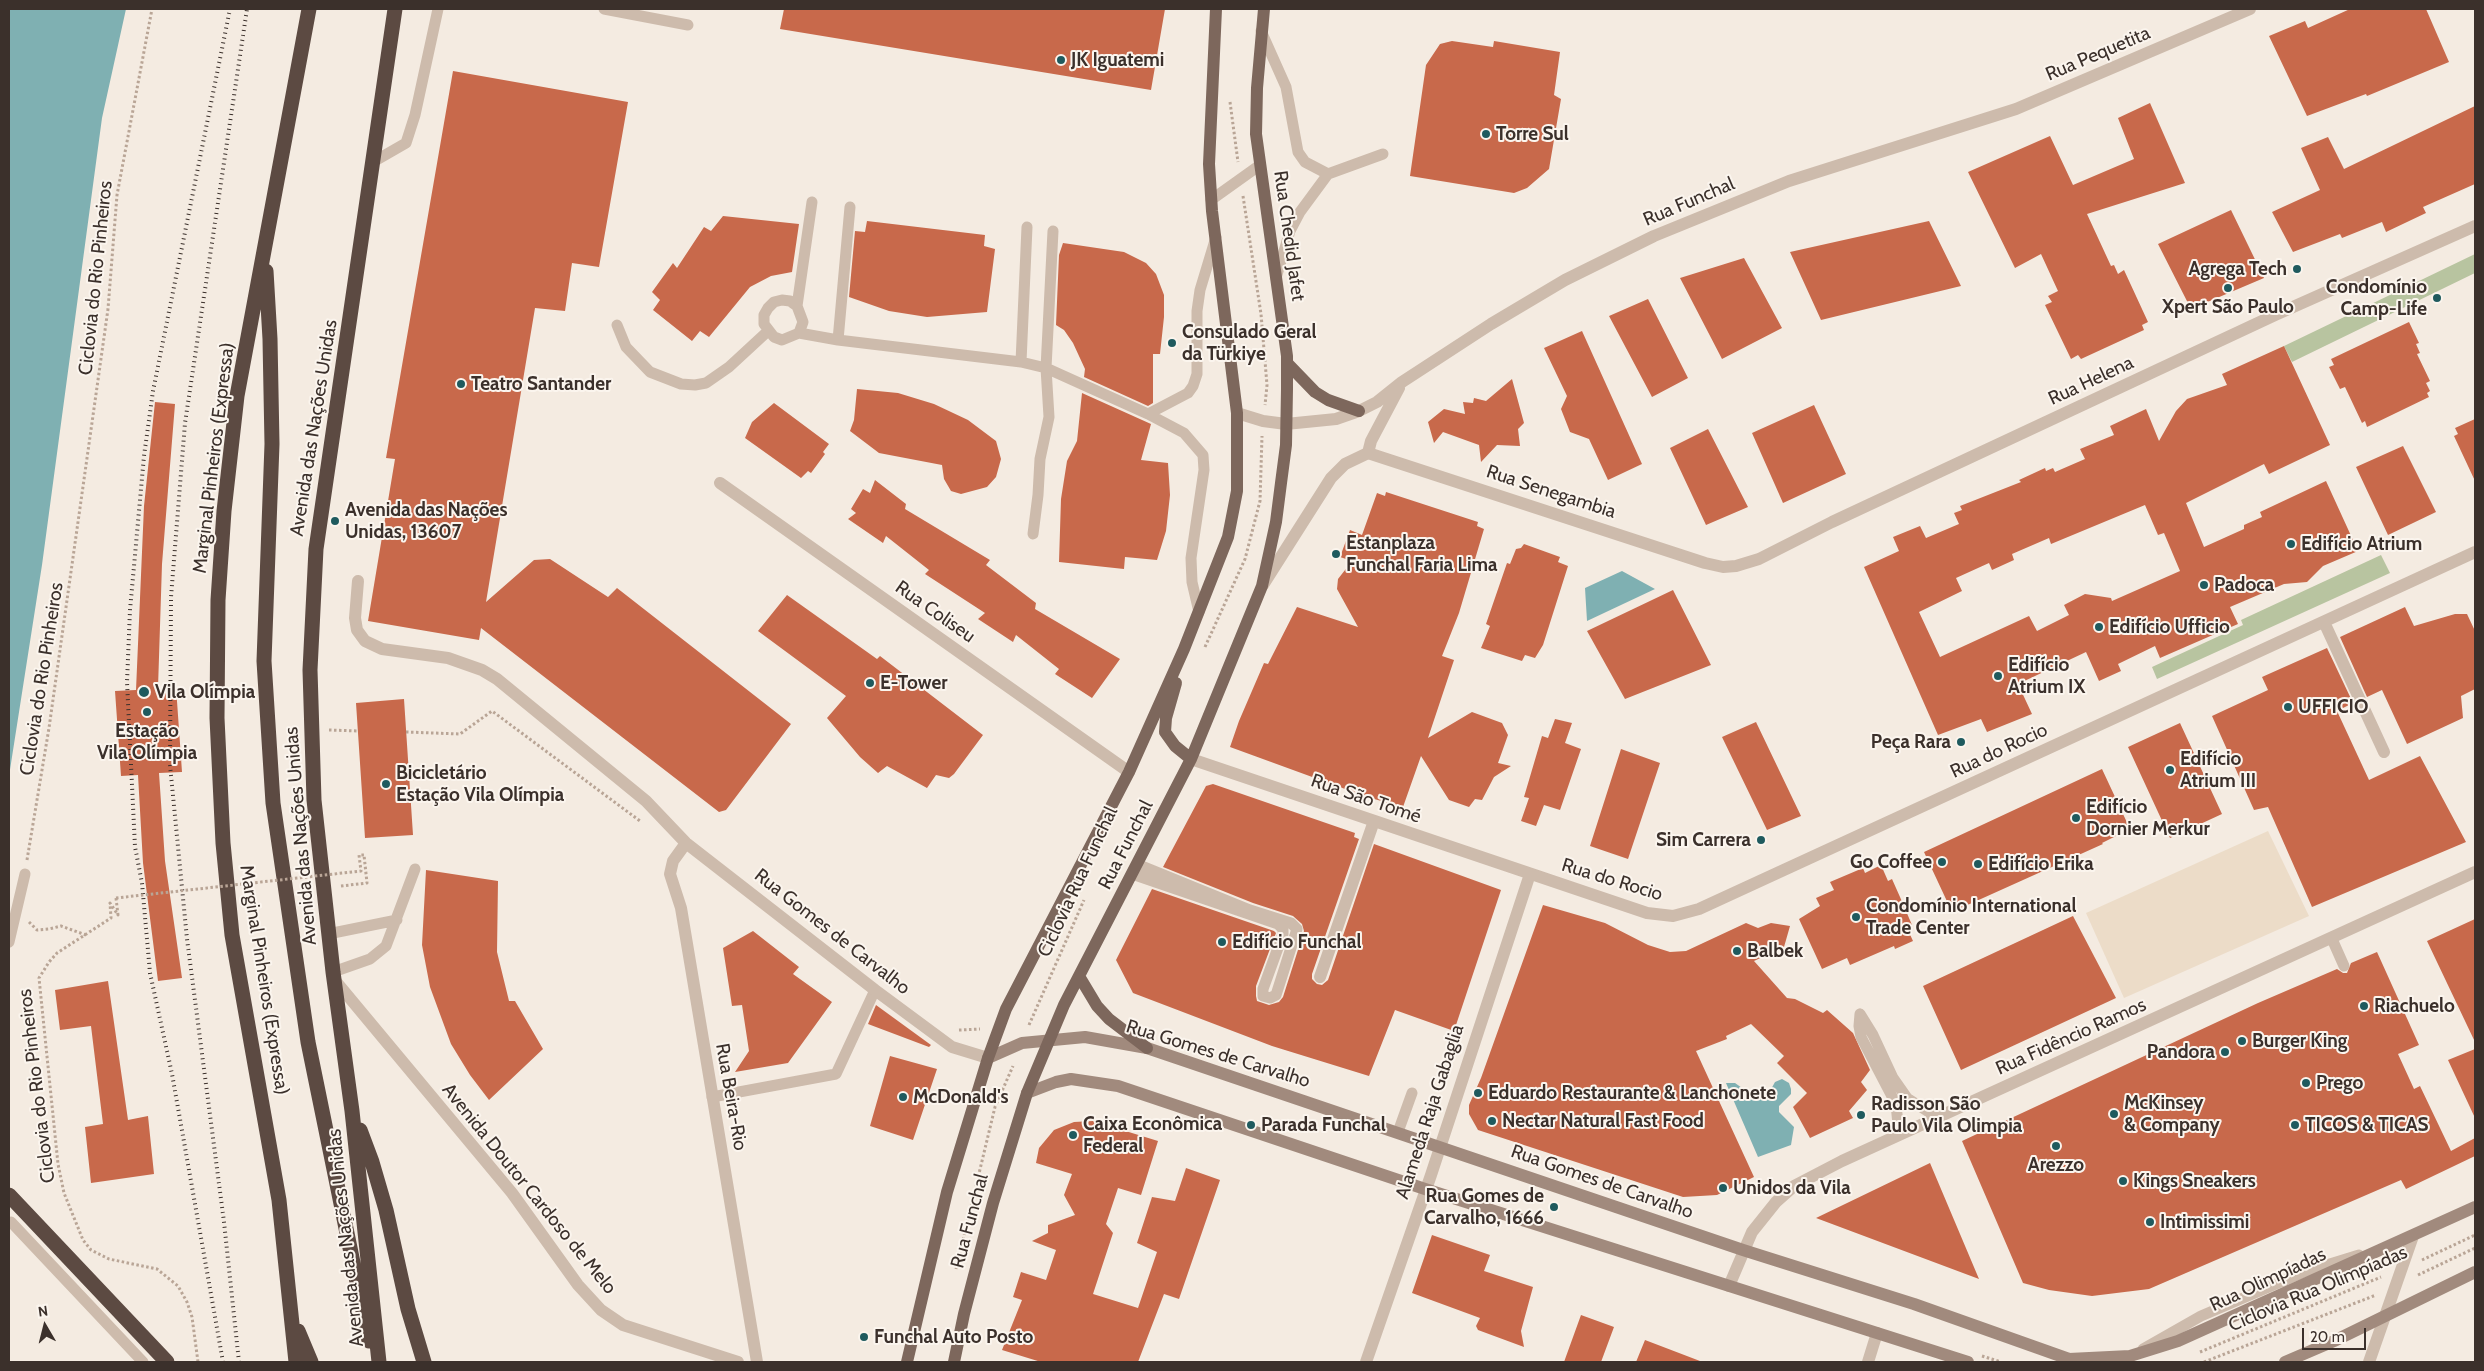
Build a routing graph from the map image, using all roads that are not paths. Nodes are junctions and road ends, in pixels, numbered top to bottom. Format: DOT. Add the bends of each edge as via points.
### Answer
graph roads {
  1 [pos="309,9"];
  2 [pos="395,9"];
  3 [pos="438,9"];
  4 [pos="604,9"];
  5 [pos="1216,9"];
  6 [pos="1264,9"];
  7 [pos="2250,9"];
  8 [pos="688,25"];
  9 [pos="1261,31"];
  10 [pos="2016,109"];
  11 [pos="1383,154"];
  12 [pos="373,162"];
  13 [pos="1260,165"];
  14 [pos="1328,174"];
  15 [pos="1211,200"];
  16 [pos="812,202"];
  17 [pos="850,207"];
  18 [pos="2475,226"];
  19 [pos="1027,227"];
  20 [pos="1053,231"];
  21 [pos="1216,237"];
  22 [pos="265,249"];
  23 [pos="1276,278"];
  24 [pos="797,306"];
  25 [pos="617,326"];
  26 [pos="768,331"];
  27 [pos="799,333"];
  28 [pos="838,340"];
  29 [pos="1021,362"];
  30 [pos="1287,363"];
  31 [pos="1046,368"];
  32 [pos="1402,382"];
  33 [pos="1359,411"];
  34 [pos="1237,413"];
  35 [pos="1148,414"];
  36 [pos="1286,424"];
  37 [pos="1368,453"];
  38 [pos="720,483"];
  39 [pos="1033,534"];
  40 [pos="2475,552"];
  41 [pos="1723,567"];
  42 [pos="358,581"];
  43 [pos="1262,586"];
  44 [pos="1200,612"];
  45 [pos="2324,622"];
  46 [pos="1184,649"];
  47 [pos="2384,752"];
  48 [pos="1191,759"];
  49 [pos="1128,772"];
  50 [pos="1374,821"];
  51 [pos="686,843"];
  52 [pos="1135,869"];
  53 [pos="415,870"];
  54 [pos="2475,872"];
  55 [pos="25,874"];
  56 [pos="1530,874"];
  57 [pos="396,920"];
  58 [pos="328,934"];
  59 [pos="2332,939"];
  60 [pos="9,942"];
  61 [pos="2344,966"];
  62 [pos="333,975"];
  63 [pos="1080,976"];
  64 [pos="1320,977"];
  65 [pos="875,990"];
  66 [pos="1049,1041"];
  67 [pos="1147,1048"];
  68 [pos="988,1058"];
  69 [pos="1027,1093"];
  70 [pos="1412,1093"];
  71 [pos="712,1097"];
  72 [pos="352,1111"];
  73 [pos="1938,1118"];
  74 [pos="1398,1132"];
  75 [pos="1899,1135"];
  76 [pos="1439,1146"];
  77 [pos="1425,1189"];
  78 [pos="9,1195"];
  79 [pos="2475,1208"];
  80 [pos="9,1220"];
  81 [pos="2413,1236"];
  82 [pos="1743,1250"];
  83 [pos="2475,1272"];
  84 [pos="1729,1286"];
  85 [pos="292,1318"];
  86 [pos="2384,1318"];
  87 [pos="1877,1333"];
  88 [pos="2070,1361"];
  89 [pos="143,1362"];
  90 [pos="167,1362"];
  91 [pos="296,1362"];
  92 [pos="311,1362"];
  93 [pos="374,1362"];
  94 [pos="379,1362"];
  95 [pos="424,1362"];
  96 [pos="738,1362"];
  97 [pos="757,1362"];
  98 [pos="907,1362"];
  99 [pos="954,1362"];
  100 [pos="1366,1362"];
  101 [pos="1868,1362"];
  102 [pos="1968,1362"];
  103 [pos="2285,1362"];
  104 [pos="2369,1362"];
  1 -- 22 [label="highway, Marginal Pinheiros (Expressa)"];
  2 -- 12 [label="highway, Avenida das Nações Unidas"];
  3 -- 12 [label="lane" via="406,143"];
  4 -- 8 [label="lane"];
  5 -- 15 [label="main road" via="1209,139"];
  6 -- 9 [label="main road, Rua Chedid Jafet"];
  7 -- 10 [label="street, Rua Pequetita"];
  9 -- 13 [label="main road, Rua Chedid Jafet" via="1256,134"];
  9 -- 14 [label="lane" via="1286,87 1298,152 1305,162"];
  10 -- 32 [label="street, Rua Funchal" via="1789,181 1654,236 1566,280"];
  11 -- 14 [label="lane"];
  12 -- 58 [label="highway, Avenida das Nações Unidas" via="316,549 310,670 311,729 314,800"];
  13 -- 15 [label="lane"];
  13 -- 23 [label="main road, Rua Chedid Jafet"];
  14 -- 23 [label="lane" via="1290,231"];
  15 -- 21 [label="main road"];
  16 -- 24 [label="lane"];
  17 -- 28 [label="lane"];
  18 -- 41 [label="street, Rua Helena" via="2266,319 1759,559"];
  19 -- 29 [label="lane"];
  20 -- 31 [label="lane"];
  21 -- 34 [label="main road"];
  21 -- 35 [label="lane" via="1196,311 1197,374 1193,386 1188,393"];
  22 -- 85 [label="highway, Marginal Pinheiros (Expressa)" via="237,396 224,511 218,600 217,718 223,843 232,935 279,1200"];
  22 -- 93 [label="highway" via="272,444 264,661 273,803 308,1042"];
  23 -- 30 [label="main road, Rua Chedid Jafet"];
  24 -- 26 [label="lane" via="790,301 774,302 764,316"];
  24 -- 27 [label="lane" via="802,322"];
  25 -- 26 [label="lane" via="626,347 650,372 681,384 695,385 706,383 730,367"];
  26 -- 27 [label="lane" via="782,340"];
  27 -- 28 [label="lane"];
  28 -- 29 [label="lane"];
  29 -- 31 [label="lane"];
  30 -- 33 [label="main road" via="1315,392"];
  30 -- 36 [label="main road, Rua Chedid Jafet"];
  31 -- 35 [label="lane"];
  31 -- 39 [label="lane" via="1049,417 1040,459"];
  32 -- 33 [label="street, Rua Funchal" via="1377,402"];
  32 -- 37 [label="street, Rua Funchal"];
  33 -- 36 [label="street, Rua Funchal" via="1336,419"];
  34 -- 36 [label="street, Rua Funchal"];
  34 -- 44 [label="main road, Rua Funchal" via="1238,491 1228,537"];
  35 -- 44 [label="lane" via="1184,433 1203,455 1203,477 1191,558 1192,582"];
  36 -- 43 [label="main road, Rua Chedid Jafet" via="1276,522"];
  37 -- 41 [label="street, Rua Senegambia"];
  37 -- 43 [label="street, Rua Funchal" via="1345,464 1331,478"];
  38 -- 49 [label="street, Rua Coliseu"];
  40 -- 45 [label="street, Rua do Rocio"];
  42 -- 51 [label="street, Rua Gomes de Carvalho" via="355,618 357,630 365,641 382,649 448,658 498,679 646,802"];
  43 -- 48 [label="main road, Rua Funchal"];
  44 -- 46 [label="main road, Rua Funchal"];
  45 -- 47 [label="street"];
  45 -- 56 [label="street, Rua do Rocio" via="1687,914 1647,913"];
  46 -- 48 [label="main road" via="1165,732 1175,746"];
  46 -- 49 [label="main road, Rua Funchal"];
  48 -- 50 [label="street, Rua São Tomé"];
  48 -- 52 [label="main road, Rua Funchal"];
  49 -- 68 [label="main road, Rua Funchal" via="1006,1009"];
  50 -- 56 [label="street, Rua São Tomé"];
  50 -- 64 [label="street"];
  51 -- 65 [label="street, Rua Gomes de Carvalho"];
  51 -- 71 [label="street, Rua Beira-Rio" via="673,861 670,874 681,908"];
  52 -- 52 [label="lane" via="1278,924 1283,934 1263,989 1263,996 1270,998 1276,995 1297,929 1291,923"];
  52 -- 63 [label="main road, Rua Funchal"];
  53 -- 57 [label="lane"];
  54 -- 59 [label="street, Rua Fidêncio Ramos"];
  55 -- 60 [label="lane"];
  56 -- 76 [label="street, Alameda Raja Gabaglia"];
  57 -- 58 [label="lane"];
  57 -- 62 [label="lane" via="386,946 370,959"];
  58 -- 62 [label="highway, Avenida das Nações Unidas"];
  59 -- 61 [label="lane"];
  59 -- 73 [label="street, Rua Fidêncio Ramos"];
  62 -- 72 [label="highway, Avenida das Nações Unidas"];
  62 -- 96 [label="street, Avenida Doutor Cardoso de Melo" via="512,1193 578,1285 601,1310 623,1325"];
  63 -- 66 [label="main road, Rua Funchal"];
  63 -- 67 [label="main road" via="1097,1006 1109,1019"];
  65 -- 68 [label="street, Rua Gomes de Carvalho" via="952,1047"];
  65 -- 71 [label="lane" via="836,1074"];
  66 -- 67 [label="street, Rua Gomes de Carvalho" via="1101,1039"];
  66 -- 68 [label="street, Rua Gomes de Carvalho" via="1022,1044"];
  66 -- 69 [label="main road, Rua Funchal"];
  67 -- 74 [label="street, Rua Gomes de Carvalho"];
  68 -- 98 [label="main road, Rua Funchal" via="947,1192"];
  69 -- 77 [label="street" via="1056,1082 1072,1080 1118,1086"];
  69 -- 99 [label="main road, Rua Funchal" via="993,1202"];
  70 -- 74 [label="lane"];
  71 -- 97 [label="street, Rua Beira-Rio"];
  72 -- 94 [label="highway, Avenida das Nações Unidas"];
  72 -- 95 [label="highway" via="384,1202 408,1309"];
  73 -- 75 [label="street, Rua Fidêncio Ramos"];
  73 -- 75 [label="lane" via="1907,1098 1892,1078 1860,1014 1862,1037 1896,1104"];
  74 -- 76 [label="street, Rua Gomes de Carvalho"];
  75 -- 82 [label="street, Rua Fidêncio Ramos" via="1794,1186 1776,1202 1752,1232"];
  76 -- 77 [label="street, Alameda Raja Gabaglia"];
  76 -- 82 [label="street, Rua Gomes de Carvalho"];
  77 -- 84 [label="street"];
  77 -- 100 [label="street, Alameda Raja Gabaglia"];
  78 -- 90 [label="highway"];
  79 -- 81 [label="street, Rua Olimpíadas"];
  80 -- 89 [label="lane"];
  81 -- 86 [label="street"];
  81 -- 88 [label="street, Rua Olimpíadas" via="2178,1341 2130,1356"];
  82 -- 84 [label="street, Rua Fidêncio Ramos" via="1736,1275"];
  82 -- 88 [label="street, Rua Gomes de Carvalho" via="1924,1307"];
  83 -- 86 [label="street"];
  84 -- 87 [label="street"];
  85 -- 91 [label="highway, Marginal Pinheiros (Expressa)"];
  85 -- 92 [label="highway"];
  86 -- 103 [label="street"];
  86 -- 104 [label="street"];
  87 -- 101 [label="street"];
  87 -- 102 [label="street"];
}
